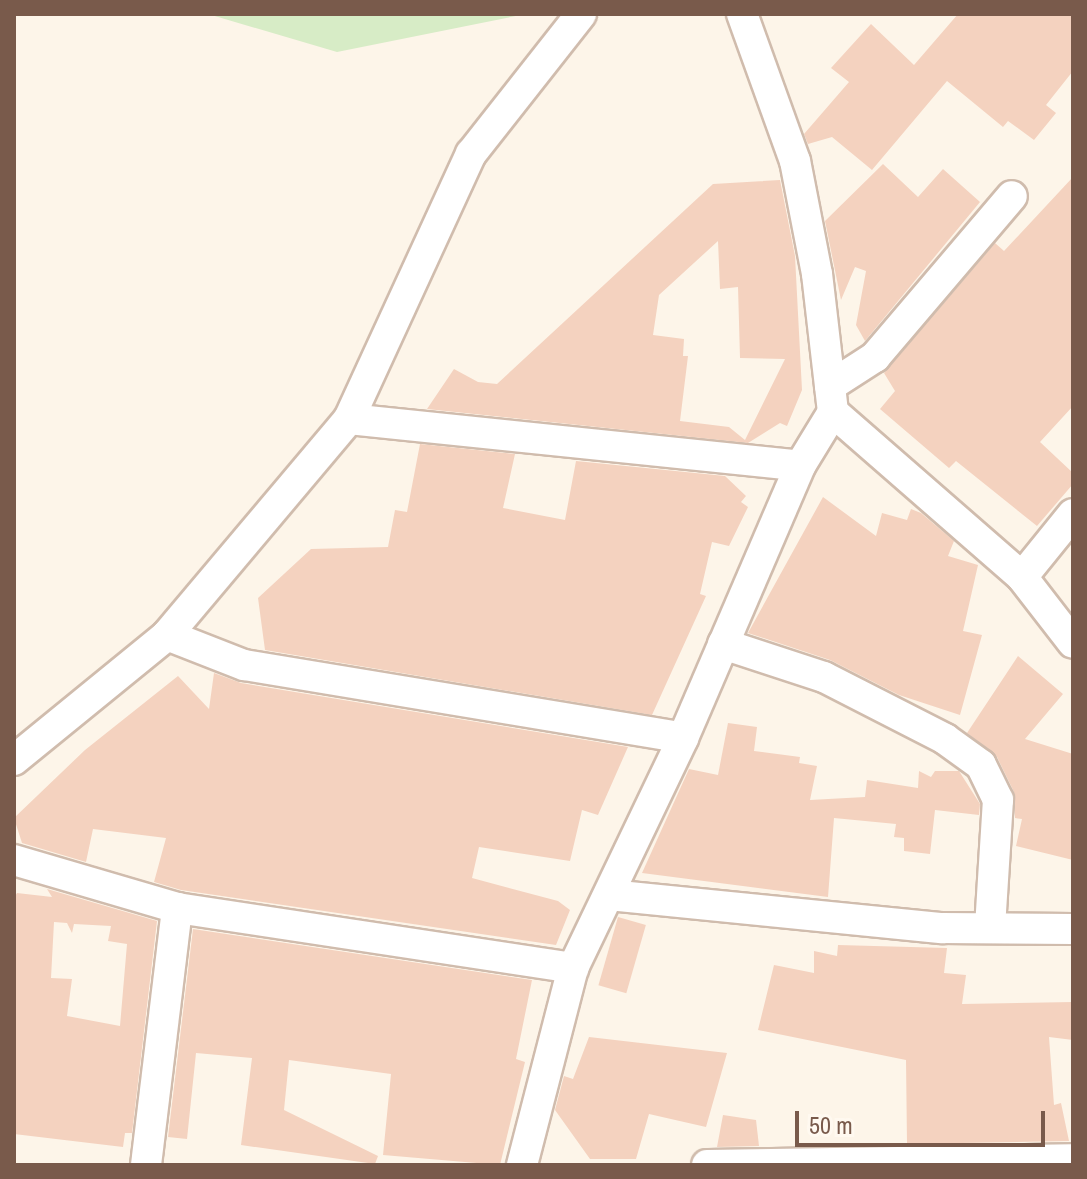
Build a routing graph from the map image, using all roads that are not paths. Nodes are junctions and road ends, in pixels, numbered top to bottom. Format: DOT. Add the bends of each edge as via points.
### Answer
graph roads {
  1 [pos="581,14"];
  2 [pos="742,14"];
  3 [pos="1012,196"];
  4 [pos="831,399"];
  5 [pos="349,419"];
  6 [pos="800,466"];
  7 [pos="1073,514"];
  8 [pos="1022,577"];
  9 [pos="167,635"];
  10 [pos="1073,643"];
  11 [pos="723,644"];
  12 [pos="683,738"];
  13 [pos="14,760"];
  14 [pos="14,860"];
  15 [pos="609,895"];
  16 [pos="177,908"];
  17 [pos="990,928"];
  18 [pos="1073,929"];
  19 [pos="573,968"];
  20 [pos="1073,1159"];
  21 [pos="146,1165"];
  22 [pos="522,1165"];
  23 [pos="707,1165"];
  1 -- 5 [label="street" via="471,154"];
  2 -- 4 [label="street" via="795,161 817,274"];
  3 -- 4 [label="street" via="875,357"];
  4 -- 6 [label="street"];
  4 -- 8 [label="street"];
  5 -- 6 [label="street"];
  5 -- 9 [label="street"];
  6 -- 11 [label="street"];
  7 -- 8 [label="street"];
  8 -- 10 [label="street"];
  9 -- 12 [label="street" via="244,665"];
  9 -- 13 [label="street"];
  11 -- 12 [label="street"];
  11 -- 17 [label="street" via="824,677 945,739 981,765 998,800"];
  12 -- 15 [label="street"];
  14 -- 16 [label="street"];
  15 -- 17 [label="street"];
  15 -- 19 [label="street"];
  16 -- 19 [label="street"];
  16 -- 21 [label="street"];
  17 -- 18 [label="street"];
  19 -- 22 [label="street"];
  20 -- 23 [label="street"];
}
